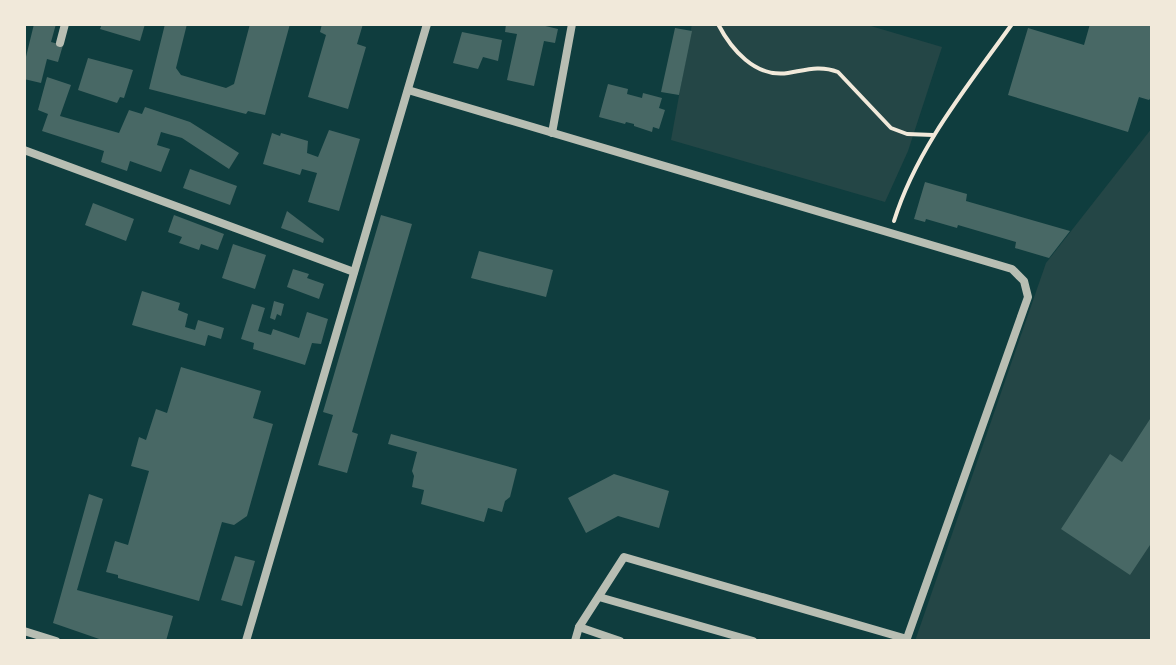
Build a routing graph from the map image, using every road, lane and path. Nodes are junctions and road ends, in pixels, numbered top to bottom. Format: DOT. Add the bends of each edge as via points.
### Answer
graph roads {
  1 [pos="65,24"];
  2 [pos="427,24"];
  3 [pos="572,24"];
  4 [pos="718,24"];
  5 [pos="1012,24"];
  6 [pos="60,43"];
  7 [pos="408,90"];
  8 [pos="552,133"];
  9 [pos="933,135"];
  10 [pos="24,150"];
  11 [pos="889,234"];
  12 [pos="354,272"];
  13 [pos="599,597"];
  14 [pos="579,627"];
  15 [pos="24,631"];
  16 [pos="906,640"];
  17 [pos="56,641"];
  18 [pos="246,641"];
  19 [pos="575,641"];
  20 [pos="620,641"];
  21 [pos="753,641"];
  1 -- 6 [label="street"];
  2 -- 7 [label="street"];
  3 -- 8 [label="street"];
  4 -- 9 [label="path" via="749,62 775,73 826,67 838,72 891,128"];
  5 -- 9 [label="path"];
  7 -- 8 [label="street"];
  7 -- 12 [label="street"];
  8 -- 11 [label="street"];
  9 -- 11 [label="path" via="902,194"];
  10 -- 12 [label="street"];
  11 -- 16 [label="street" via="1012,269 1024,281 1028,297"];
  12 -- 18 [label="street"];
  13 -- 14 [label="street"];
  13 -- 16 [label="street" via="624,557"];
  13 -- 21 [label="street"];
  14 -- 19 [label="street"];
  14 -- 20 [label="street"];
  15 -- 17 [label="street"];
}
